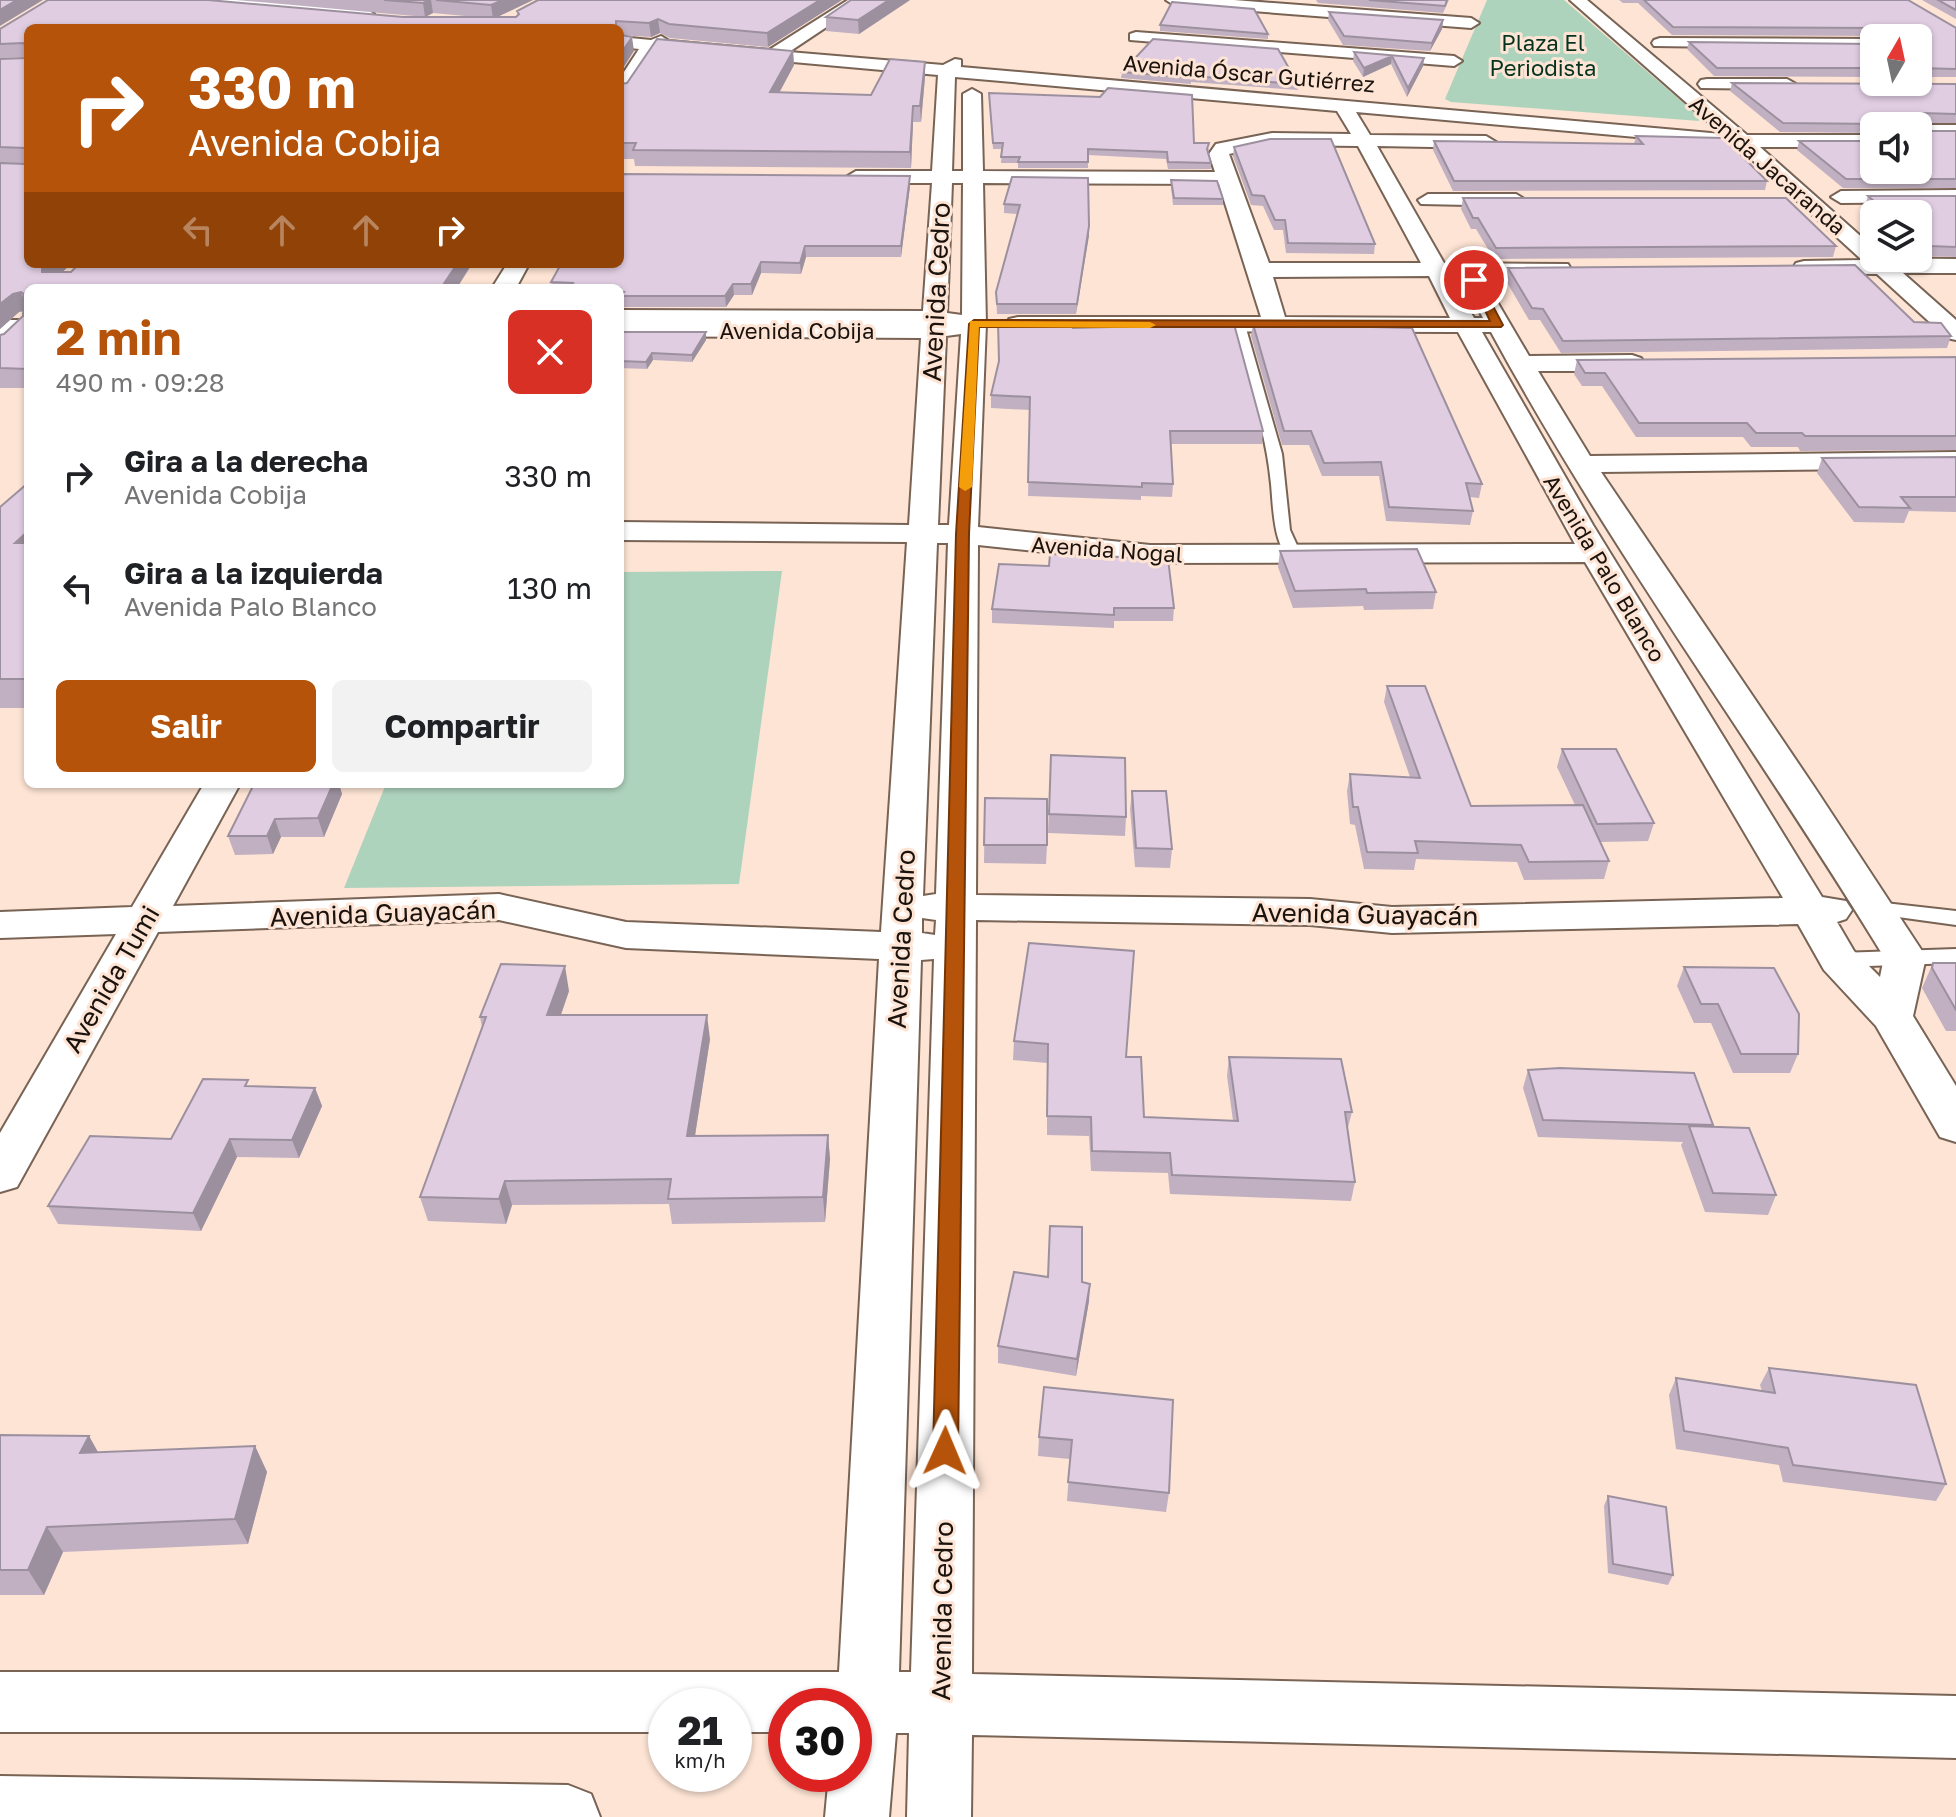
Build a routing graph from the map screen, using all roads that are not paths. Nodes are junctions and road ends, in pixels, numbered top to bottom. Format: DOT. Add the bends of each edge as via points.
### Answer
graph roads {
  1 [pos="859,0"];
  2 [pos="1578,0"];
  3 [pos="224,2"];
  4 [pos="1167,7"];
  5 [pos="356,24"];
  6 [pos="624,39"];
  7 [pos="658,42"];
  8 [pos="1860,44"];
  9 [pos="777,53"];
  10 [pos="1454,62"];
  11 [pos="964,69"];
  12 [pos="1695,74"];
  13 [pos="1097,75"];
  14 [pos="1801,84"];
  15 [pos="624,86"];
  16 [pos="1342,104"];
  17 [pos="1731,104"];
  18 [pos="1373,107"];
  19 [pos="1932,131"];
  20 [pos="1956,131"];
  21 [pos="1860,132"];
  22 [pos="1767,133"];
  23 [pos="1736,137"];
  24 [pos="1860,140"];
  25 [pos="1932,140"];
  26 [pos="1956,140"];
  27 [pos="1376,141"];
  28 [pos="1800,160"];
  29 [pos="835,176"];
  30 [pos="957,177"];
  31 [pos="1228,178"];
  32 [pos="1956,196"];
  33 [pos="1776,199"];
  34 [pos="1807,199"];
  35 [pos="1428,200"];
  36 [pos="1539,200"];
  37 [pos="1860,213"];
  38 [pos="1956,266"];
  39 [pos="1260,270"];
  40 [pos="1781,273"];
  41 [pos="1890,273"];
  42 [pos="1933,273"];
  43 [pos="1580,274"];
  44 [pos="1456,275"];
  45 [pos="624,317"];
  46 [pos="17,322"];
  47 [pos="948,324"];
  48 [pos="1239,325"];
  49 [pos="1275,325"];
  50 [pos="1483,325"];
  51 [pos="624,329"];
  52 [pos="1956,333"];
  53 [pos="0,346"];
  54 [pos="1661,362"];
  55 [pos="1522,364"];
  56 [pos="1956,460"];
  57 [pos="1584,464"];
  58 [pos="624,531"];
  59 [pos="921,534"];
  60 [pos="963,534"];
  61 [pos="1594,553"];
  62 [pos="1293,554"];
  63 [pos="220,788"];
  64 [pos="903,906"];
  65 [pos="1876,908"];
  66 [pos="1811,910"];
  67 [pos="1956,918"];
  68 [pos="144,919"];
  69 [pos="0,925"];
  70 [pos="955,927"];
  71 [pos="901,947"];
  72 [pos="1955,955"];
  73 [pos="1905,957"];
  74 [pos="1839,960"];
  75 [pos="1892,1016"];
  76 [pos="1956,1125"];
  77 [pos="0,1174"];
  78 [pos="869,1688"];
  79 [pos="0,1702"];
  80 [pos="768,1702"];
  81 [pos="872,1702"];
  82 [pos="941,1703"];
  83 [pos="1956,1727"];
  84 [pos="859,1792"];
  85 [pos="0,1808"];
  86 [pos="568,1817"];
  87 [pos="857,1817"];
  88 [pos="939,1817"];
  1 -- 9 [label="street"];
  2 -- 23 [label="street, Avenida Jacaranda"];
  3 -- 5 [label="street" via="373,18"];
  4 -- 10 [label="street"];
  4 -- 10 [label="street" via="1131,42"];
  6 -- 7 [label="street, Avenida Óscar Gutiérrez"];
  7 -- 9 [label="street, Avenida Óscar Gutiérrez"];
  7 -- 15 [label="street" via="646,50"];
  8 -- 12 [label="street, Avenida Jacaranda" via="1655,39"];
  9 -- 11 [label="street, Avenida Óscar Gutiérrez"];
  10 -- 13 [label="street, Avenida Óscar Gutiérrez"];
  10 -- 18 [label="street, Avenida Óscar Gutiérrez"];
  10 -- 23 [label="street, Avenida Óscar Gutiérrez"];
  11 -- 13 [label="street, Avenida Óscar Gutiérrez"];
  11 -- 30 [label="street, Avenida Cedro"];
  12 -- 14 [label="street"];
  12 -- 17 [label="street, Avenida Jacaranda"];
  13 -- 16 [label="street, Avenida Óscar Gutiérrez"];
  16 -- 18 [label="street, Avenida Óscar Gutiérrez"];
  16 -- 27 [label="street, Avenida Palo Blanco"];
  18 -- 27 [label="street, Avenida Palo Blanco"];
  19 -- 20 [label="street"];
  21 -- 22 [label="street, Avenida Óscar Gutiérrez"];
  22 -- 23 [label="street, Avenida Óscar Gutiérrez"];
  22 -- 24 [label="street, Avenida Óscar Gutiérrez"];
  22 -- 28 [label="street, Avenida Jacaranda"];
  23 -- 27 [label="street"];
  23 -- 34 [label="street, Avenida Jacaranda"];
  25 -- 26 [label="street"];
  27 -- 31 [label="street" via="1240,143 1219,154"];
  27 -- 35 [label="street, Avenida Palo Blanco" via="1408,171"];
  27 -- 44 [label="street, Avenida Palo Blanco"];
  29 -- 30 [label="street"];
  30 -- 31 [label="street"];
  30 -- 47 [label="street, Avenida Cedro"];
  31 -- 39 [label="street"];
  32 -- 37 [label="street, Avenida Jacaranda" via="1836,192"];
  33 -- 34 [label="street"];
  34 -- 41 [label="street, Avenida Jacaranda"];
  35 -- 36 [label="street"];
  35 -- 44 [label="street, Avenida Palo Blanco" via="1448,235"];
  38 -- 42 [label="street"];
  39 -- 44 [label="street"];
  39 -- 49 [label="street"];
  40 -- 41 [label="street"];
  41 -- 42 [label="street"];
  41 -- 52 [label="street, Avenida Jacaranda"];
  43 -- 44 [label="street"];
  44 -- 50 [label="street, Avenida Palo Blanco"];
  45 -- 47 [label="street, Avenida Cobija"];
  46 -- 53 [label="street"];
  47 -- 48 [label="street, Avenida Cobija"];
  47 -- 51 [label="street, Avenida Cobija"];
  47 -- 59 [label="street, Avenida Cedro"];
  47 -- 60 [label="street, Avenida Cedro"];
  48 -- 49 [label="street, Avenida Cobija"];
  48 -- 62 [label="lane" via="1275,454 1283,530"];
  49 -- 50 [label="street, Avenida Cobija"];
  50 -- 55 [label="street, Avenida Palo Blanco"];
  50 -- 61 [label="street, Avenida Palo Blanco" via="1485,363"];
  54 -- 55 [label="street"];
  55 -- 57 [label="street, Avenida Palo Blanco"];
  56 -- 57 [label="street"];
  57 -- 65 [label="street, Avenida Palo Blanco"];
  58 -- 59 [label="street, Avenida Nogal"];
  59 -- 60 [label="street, Avenida Nogal"];
  59 -- 64 [label="street, Avenida Cedro"];
  60 -- 62 [label="street, Avenida Nogal" via="1150,554"];
  60 -- 70 [label="street, Avenida Cedro"];
  61 -- 62 [label="street, Avenida Nogal"];
  61 -- 66 [label="street, Avenida Palo Blanco"];
  63 -- 68 [label="street, Avenida Tumi"];
  64 -- 70 [label="street, Avenida Guayacán"];
  64 -- 71 [label="street, Avenida Cedro"];
  65 -- 66 [label="street, Avenida Guayacán"];
  65 -- 67 [label="lane"];
  65 -- 73 [label="street, Avenida Palo Blanco"];
  66 -- 70 [label="street, Avenida Guayacán" via="1392,920 1310,912"];
  66 -- 74 [label="street, Avenida Palo Blanco"];
  68 -- 69 [label="street, Avenida Guayacán"];
  68 -- 71 [label="street, Avenida Guayacán" via="499,907 626,935"];
  68 -- 77 [label="street, Avenida Tumi"];
  70 -- 71 [label="street, Avenida Guayacán"];
  70 -- 82 [label="street, Avenida Cedro"];
  71 -- 78 [label="street, Avenida Cedro"];
  72 -- 73 [label="lane"];
  73 -- 74 [label="lane"];
  73 -- 75 [label="street"];
  74 -- 75 [label="street, Avenida Palo Blanco"];
  75 -- 76 [label="street, Avenida Palo Blanco"];
  79 -- 80 [label="street"];
  81 -- 82 [label="street"];
  82 -- 83 [label="street"];
  82 -- 88 [label="street, Avenida Cedro"];
  84 -- 87 [label="street, Avenida Cedro"];
  85 -- 86 [label="street"];
}
